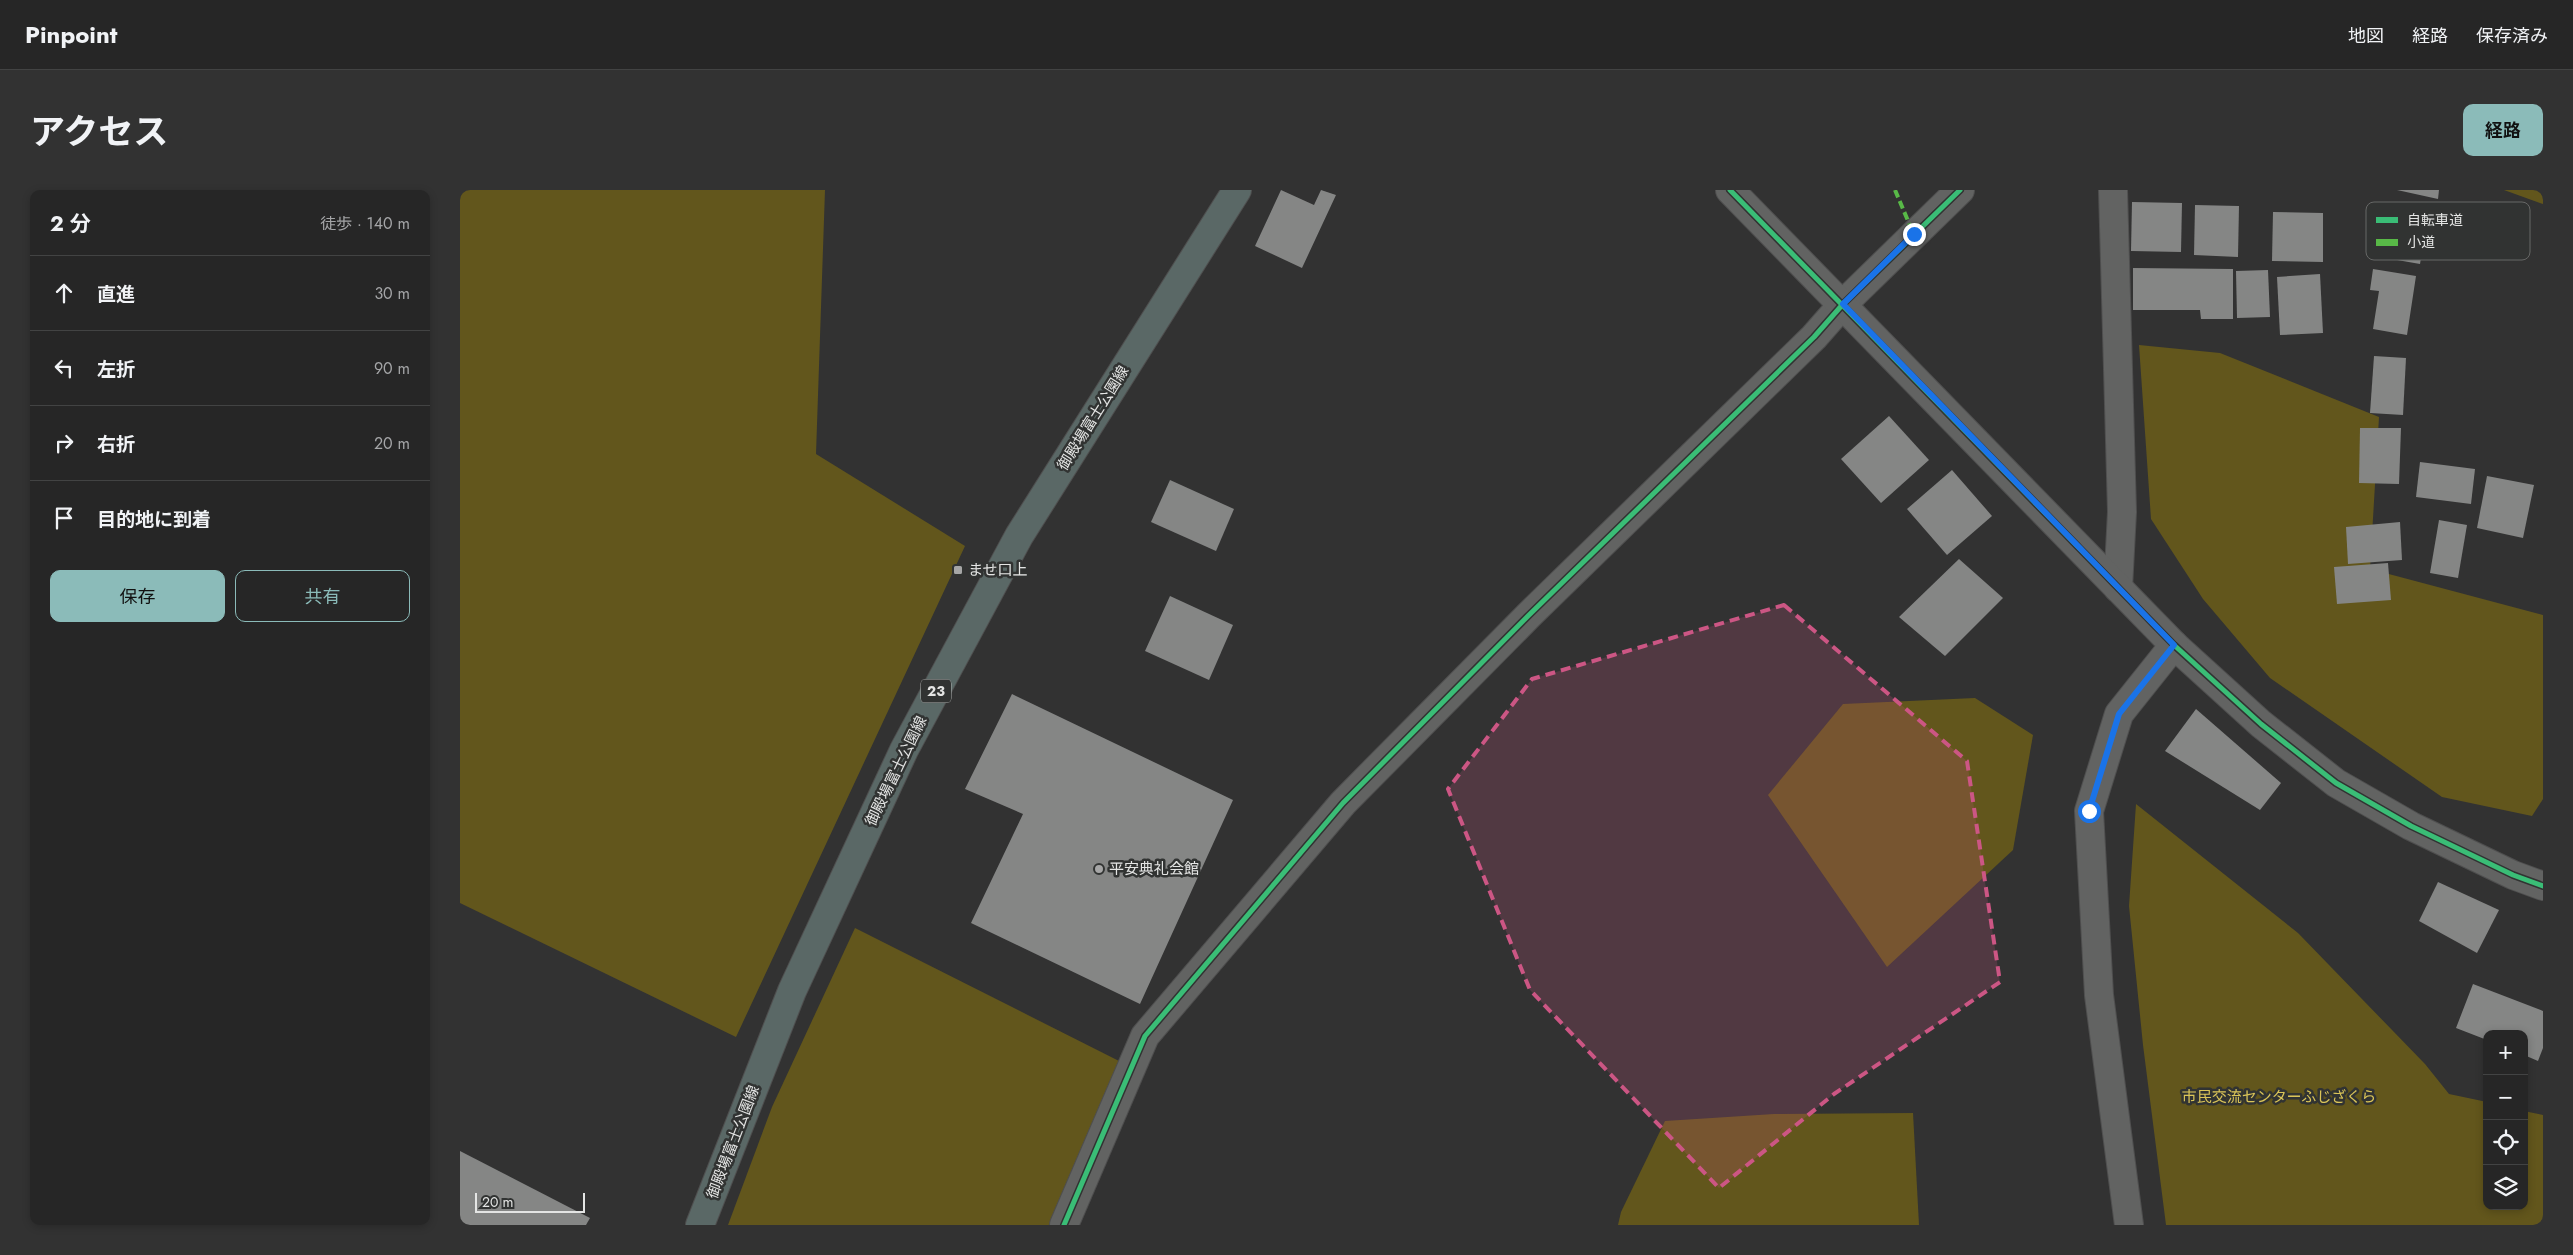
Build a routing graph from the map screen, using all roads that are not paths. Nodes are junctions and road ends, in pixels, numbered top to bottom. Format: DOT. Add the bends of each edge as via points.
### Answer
graph roads {
  1 [pos="1237,190"];
  2 [pos="1730,190"];
  3 [pos="1960,190"];
  4 [pos="2113,190"];
  5 [pos="1843,304"];
  6 [pos="2118,588"];
  7 [pos="2174,645"];
  8 [pos="2543,886"];
  9 [pos="700,1225"];
  10 [pos="1064,1225"];
  11 [pos="2128,1225"];
  1 -- 9 [label="main road, 御殿場富士公園線 / 23" via="1019,536 904,750 792,990"];
  2 -- 5 [label="street"];
  3 -- 5 [label="street"];
  4 -- 6 [label="street" via="2122,512"];
  5 -- 6 [label="street"];
  5 -- 10 [label="street" via="1814,337 1522,622 1343,803 1145,1036"];
  6 -- 7 [label="street"];
  7 -- 8 [label="street" via="2261,724 2336,783 2411,826"];
  7 -- 11 [label="street" via="2119,714 2089,811 2099,995"];
}
